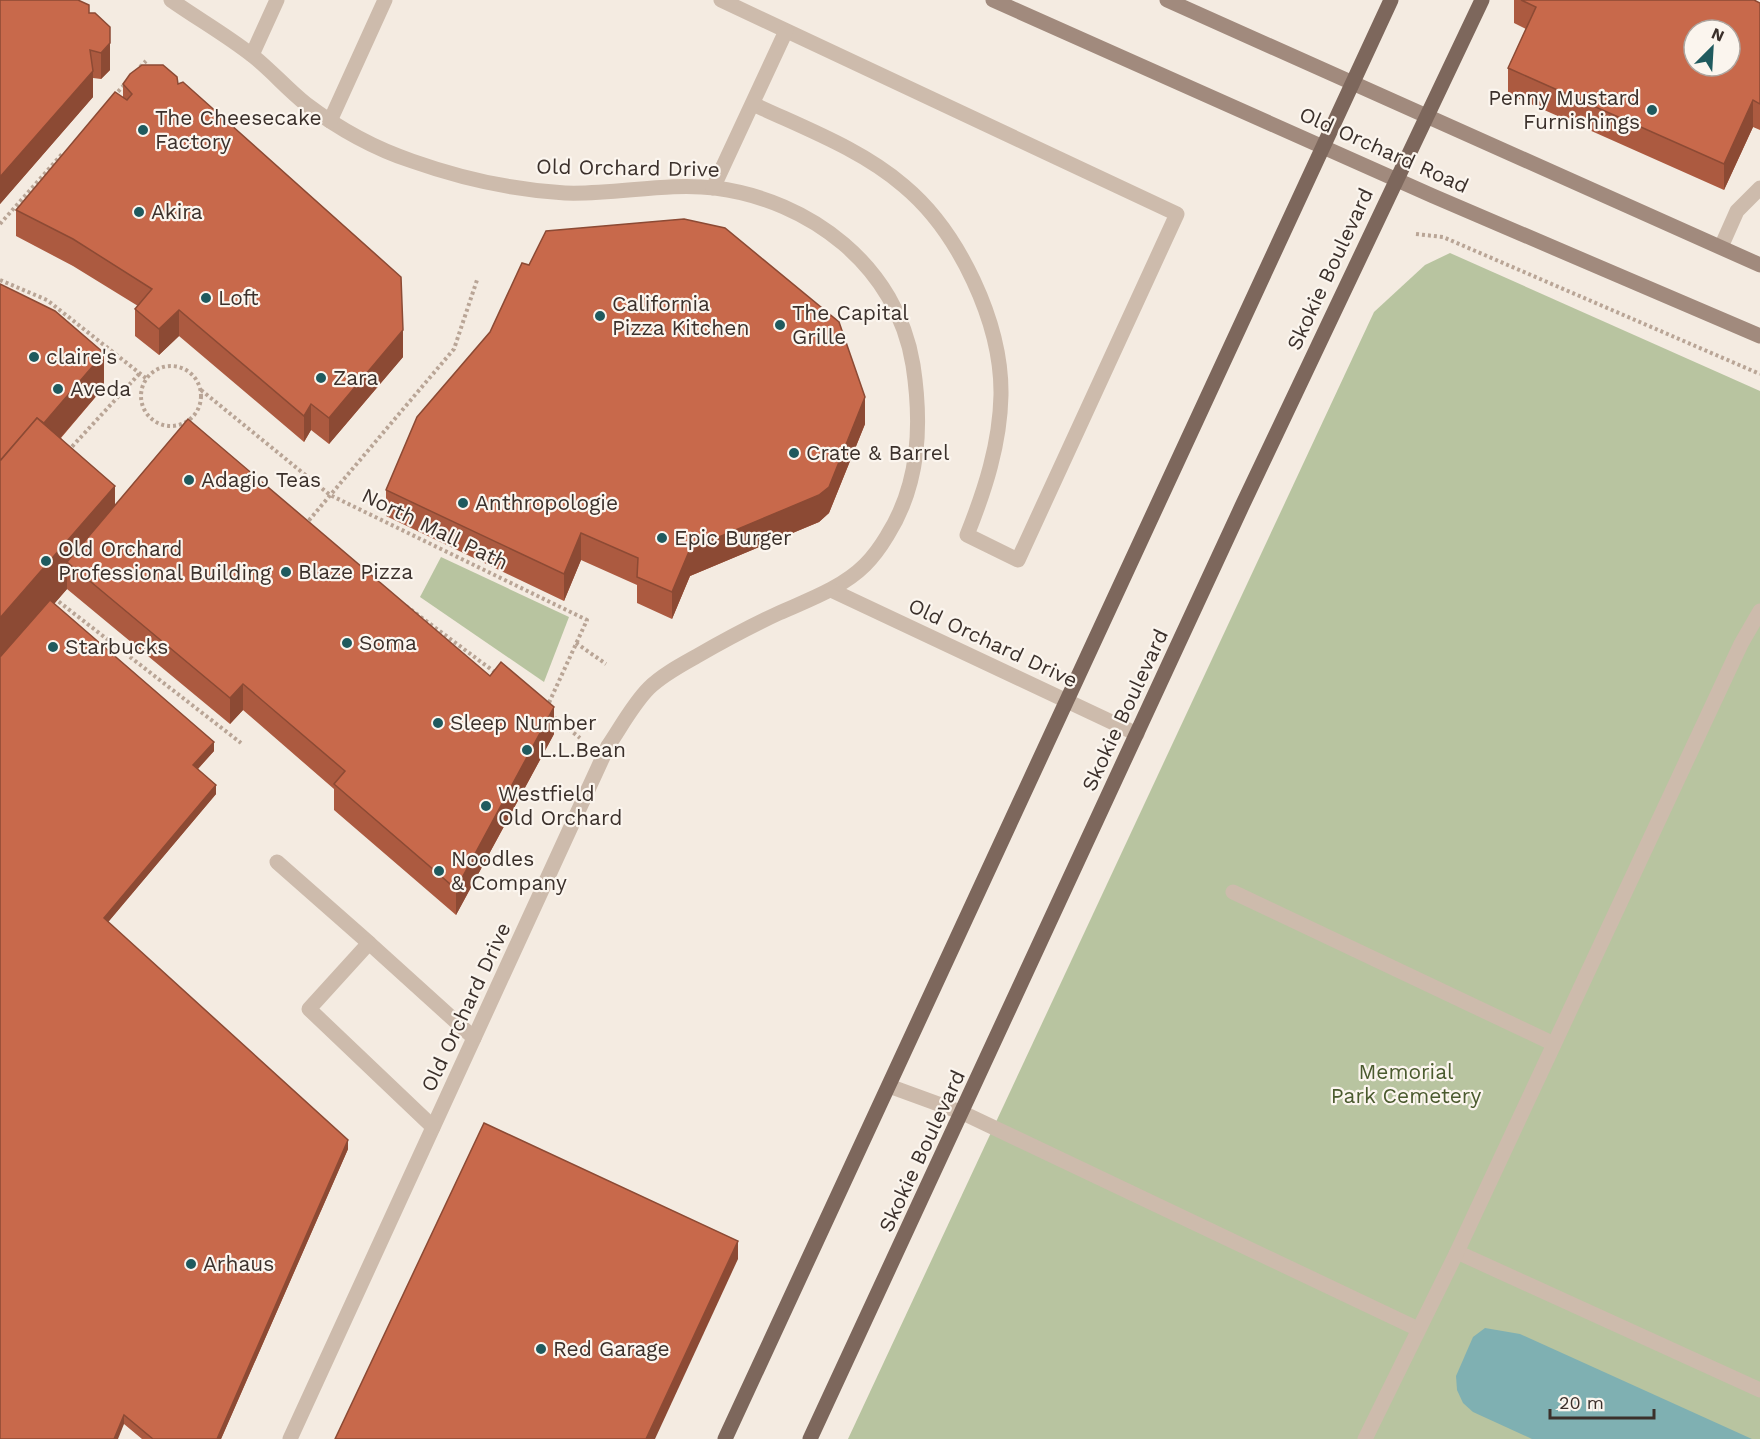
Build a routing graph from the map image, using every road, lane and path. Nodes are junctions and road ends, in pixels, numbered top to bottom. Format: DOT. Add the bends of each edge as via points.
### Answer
graph roads {
  1 [pos="171,0"];
  2 [pos="277,0"];
  3 [pos="385,0"];
  4 [pos="722,0"];
  5 [pos="993,0"];
  6 [pos="1167,0"];
  7 [pos="1391,0"];
  8 [pos="1482,0"];
  9 [pos="786,30"];
  10 [pos="252,55"];
  11 [pos="146,61"];
  12 [pos="139,69"];
  13 [pos="131,78"];
  14 [pos="1351,82"];
  15 [pos="108,104"];
  16 [pos="753,104"];
  17 [pos="1427,116"];
  18 [pos="330,121"];
  19 [pos="1322,146"];
  20 [pos="69,147"];
  21 [pos="1396,179"];
  22 [pos="713,188"];
  23 [pos="1760,188"];
  24 [pos="0,225"];
  25 [pos="1416,234"];
  26 [pos="1721,247"];
  27 [pos="1760,265"];
  28 [pos="0,280"];
  29 [pos="477,280"];
  30 [pos="1760,336"];
  31 [pos="140,373"];
  32 [pos="1760,374"];
  33 [pos="147,379"];
  34 [pos="201,390"];
  35 [pos="178,425"];
  36 [pos="184,431"];
  37 [pos="62,457"];
  38 [pos="330,495"];
  39 [pos="300,530"];
  40 [pos="831,590"];
  41 [pos="49,594"];
  42 [pos="404,604"];
  43 [pos="1760,611"];
  44 [pos="576,643"];
  45 [pos="606,664"];
  46 [pos="498,675"];
  47 [pos="1065,700"];
  48 [pos="536,703"];
  49 [pos="546,710"];
  50 [pos="1137,734"];
  51 [pos="580,738"];
  52 [pos="241,743"];
  53 [pos="277,862"];
  54 [pos="1233,892"];
  55 [pos="369,943"];
  56 [pos="474,1038"];
  57 [pos="1554,1044"];
  58 [pos="889,1086"];
  59 [pos="963,1113"];
  60 [pos="433,1127"];
  61 [pos="1457,1252"];
  62 [pos="1418,1329"];
  63 [pos="1760,1390"];
  64 [pos="290,1439"];
  65 [pos="725,1439"];
  66 [pos="810,1439"];
  67 [pos="1365,1439"];
  1 -- 10 [label="lane, Old Orchard Drive"];
  2 -- 10 [label="lane"];
  3 -- 18 [label="lane"];
  4 -- 9 [label="lane"];
  5 -- 19 [label="main road, Old Orchard Road"];
  6 -- 14 [label="main road"];
  7 -- 14 [label="main road"];
  8 -- 17 [label="main road, Skokie Boulevard"];
  9 -- 16 [label="lane"];
  9 -- 16 [label="lane" via="1177,214 1018,560 967,535 993,459 1001,394 998,355 976,285 957,251 905,187 835,143"];
  10 -- 18 [label="lane, Old Orchard Drive"];
  11 -- 12 [label="path"];
  13 -- 15 [label="path"];
  14 -- 17 [label="main road"];
  14 -- 19 [label="main road"];
  16 -- 22 [label="lane"];
  17 -- 21 [label="main road, Skokie Boulevard"];
  17 -- 26 [label="main road"];
  18 -- 22 [label="lane, Old Orchard Drive" via="368,145 413,162 506,185 589,193"];
  19 -- 21 [label="main road, Old Orchard Road"];
  19 -- 47 [label="main road"];
  20 -- 24 [label="path"];
  21 -- 30 [label="main road, Old Orchard Road"];
  21 -- 50 [label="main road, Skokie Boulevard"];
  22 -- 40 [label="lane, Old Orchard Drive" via="760,198 800,213 833,234 864,262 884,290 902,325 912,359 920,430 915,467 904,503 888,535 864,566"];
  23 -- 26 [label="lane" via="1737,211"];
  25 -- 32 [label="path" via="1443,237"];
  26 -- 27 [label="main road"];
  28 -- 31 [label="path" via="47,300"];
  29 -- 38 [label="path" via="454,349"];
  31 -- 33 [label="path"];
  31 -- 37 [label="path"];
  33 -- 34 [label="path" via="162,367 181,367 196,379"];
  33 -- 35 [label="path" via="141,398 150,416 158,423"];
  34 -- 35 [label="path" via="194,415"];
  34 -- 38 [label="path, North Mall Path"];
  35 -- 36 [label="path"];
  38 -- 39 [label="path"];
  38 -- 44 [label="path, North Mall Path" via="587,620"];
  40 -- 47 [label="lane, Old Orchard Drive"];
  40 -- 56 [label="lane, Old Orchard Drive" via="721,642 649,688 608,746"];
  41 -- 52 [label="path"];
  42 -- 46 [label="path"];
  43 -- 57 [label="lane"];
  44 -- 45 [label="path"];
  44 -- 49 [label="path, North Mall Path"];
  47 -- 50 [label="lane, Old Orchard Drive"];
  47 -- 58 [label="main road"];
  48 -- 49 [label="path"];
  49 -- 51 [label="path"];
  50 -- 59 [label="main road, Skokie Boulevard"];
  53 -- 55 [label="lane"];
  54 -- 57 [label="lane"];
  55 -- 56 [label="lane"];
  55 -- 60 [label="lane" via="309,1009"];
  56 -- 60 [label="lane, Old Orchard Drive"];
  57 -- 61 [label="lane"];
  58 -- 59 [label="lane"];
  58 -- 65 [label="main road"];
  59 -- 62 [label="lane"];
  59 -- 66 [label="main road, Skokie Boulevard"];
  60 -- 64 [label="lane, Old Orchard Drive"];
  61 -- 62 [label="lane"];
  61 -- 63 [label="lane"];
  62 -- 67 [label="lane"];
}
